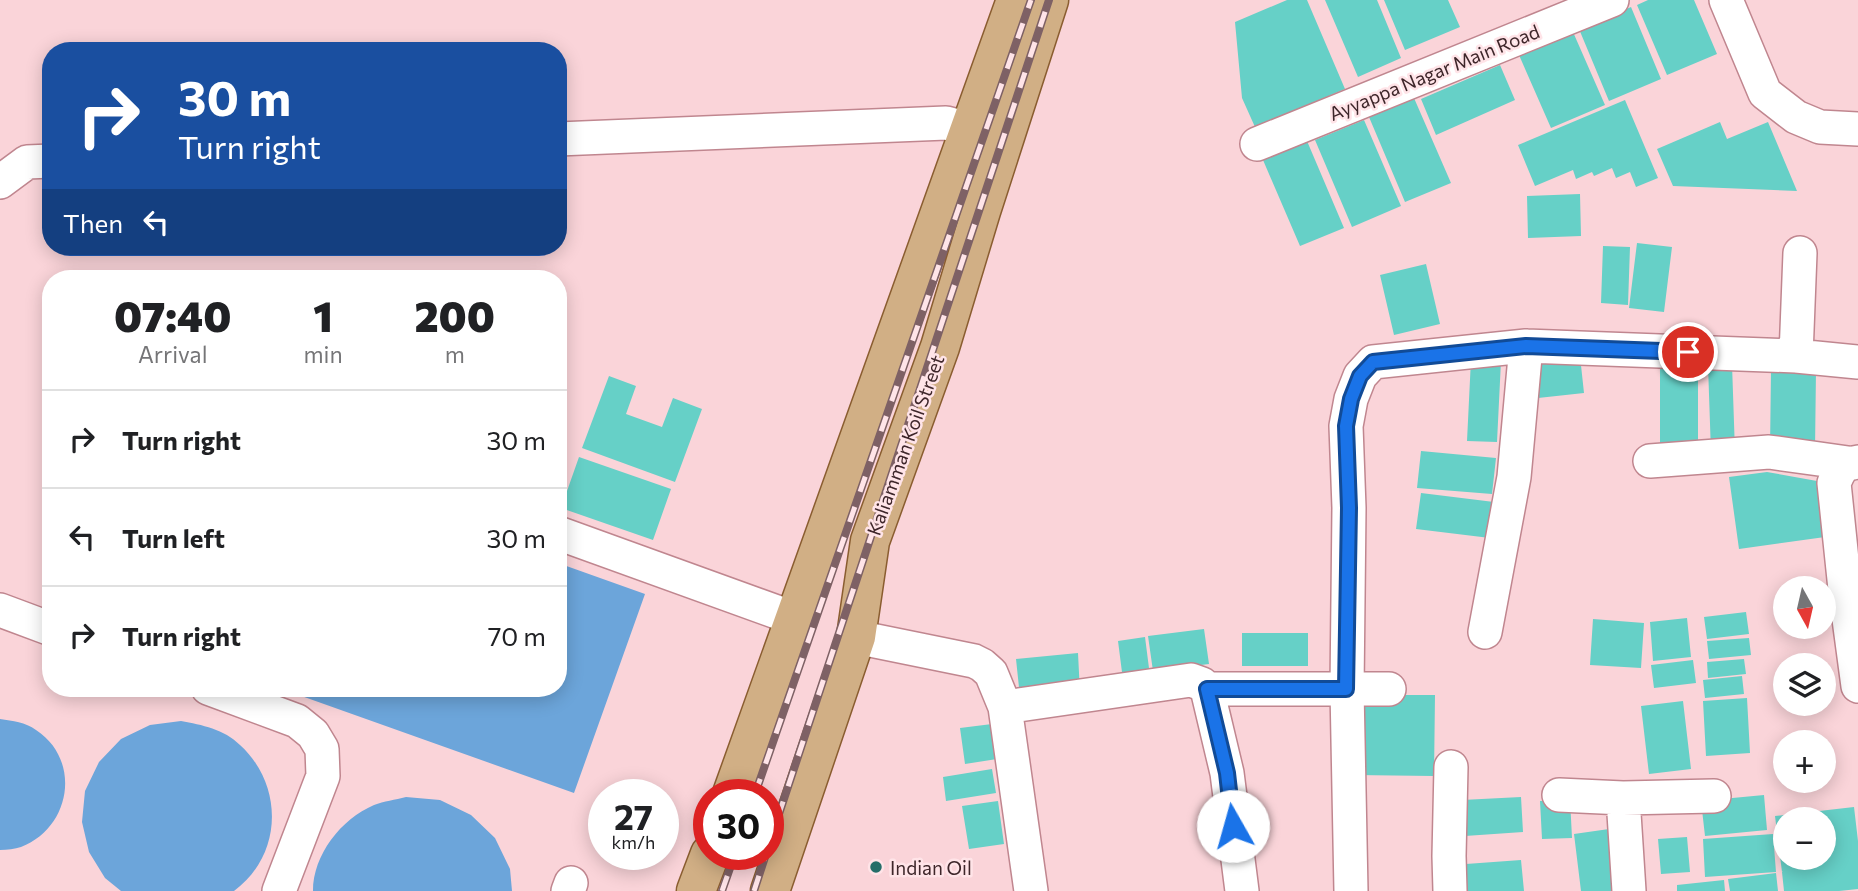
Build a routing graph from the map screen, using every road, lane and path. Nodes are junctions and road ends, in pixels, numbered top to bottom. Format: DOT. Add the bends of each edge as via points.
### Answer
graph roads {
  1 [pos="1016,0"];
  2 [pos="1049,0"];
  3 [pos="1612,0"];
  4 [pos="1726,0"];
  5 [pos="969,129"];
  6 [pos="1858,129"];
  7 [pos="567,139"];
  8 [pos="1257,144"];
  9 [pos="42,161"];
  10 [pos="5,174"];
  11 [pos="1800,253"];
  12 [pos="1526,346"];
  13 [pos="1796,356"];
  14 [pos="1858,362"];
  15 [pos="1650,461"];
  16 [pos="1853,463"];
  17 [pos="567,537"];
  18 [pos="1851,588"];
  19 [pos="0,610"];
  20 [pos="796,618"];
  21 [pos="42,626"];
  22 [pos="1485,632"];
  23 [pos="856,637"];
  24 [pos="1858,686"];
  25 [pos="1207,689"];
  26 [pos="1346,689"];
  27 [pos="1389,690"];
  28 [pos="234,697"];
  29 [pos="1005,707"];
  30 [pos="1451,767"];
  31 [pos="737,779"];
  32 [pos="1559,795"];
  33 [pos="1714,796"];
  34 [pos="1623,798"];
  35 [pos="704,870"];
  36 [pos="279,891"];
  37 [pos="696,891"];
  38 [pos="770,891"];
  39 [pos="1031,891"];
  40 [pos="1242,891"];
  41 [pos="1351,891"];
  42 [pos="1450,891"];
  43 [pos="1629,891"];
  1 -- 5 [label="main road"];
  2 -- 23 [label="main road, Kaliamman Koil Street" via="940,347 870,541"];
  3 -- 8 [label="street, Ayyappa Nagar Main Road"];
  4 -- 6 [label="street" via="1765,93 1796,117 1820,127"];
  5 -- 7 [label="street" via="946,123"];
  5 -- 20 [label="main road"];
  9 -- 10 [label="street" via="27,162"];
  11 -- 13 [label="street"];
  12 -- 13 [label="street"];
  12 -- 22 [label="street" via="1514,477"];
  12 -- 26 [label="street" via="1373,362 1360,376 1346,426"];
  13 -- 14 [label="street"];
  15 -- 16 [label="street" via="1769,452"];
  16 -- 18 [label="street" via="1839,470 1834,483"];
  17 -- 20 [label="street"];
  18 -- 24 [label="street"];
  19 -- 21 [label="street"];
  20 -- 31 [label="main road"];
  23 -- 29 [label="street" via="982,665 991,673"];
  23 -- 38 [label="main road, Kaliamman Koil Street"];
  25 -- 26 [label="street"];
  25 -- 29 [label="street" via="1191,680 1179,681"];
  25 -- 40 [label="street" via="1227,773"];
  26 -- 27 [label="street"];
  26 -- 41 [label="street"];
  28 -- 36 [label="street" via="297,721 322,749 323,776"];
  29 -- 39 [label="street"];
  30 -- 42 [label="street"];
  32 -- 34 [label="street"];
  33 -- 34 [label="street"];
  34 -- 43 [label="street"];
  35 -- 37 [label="main road"];
}
